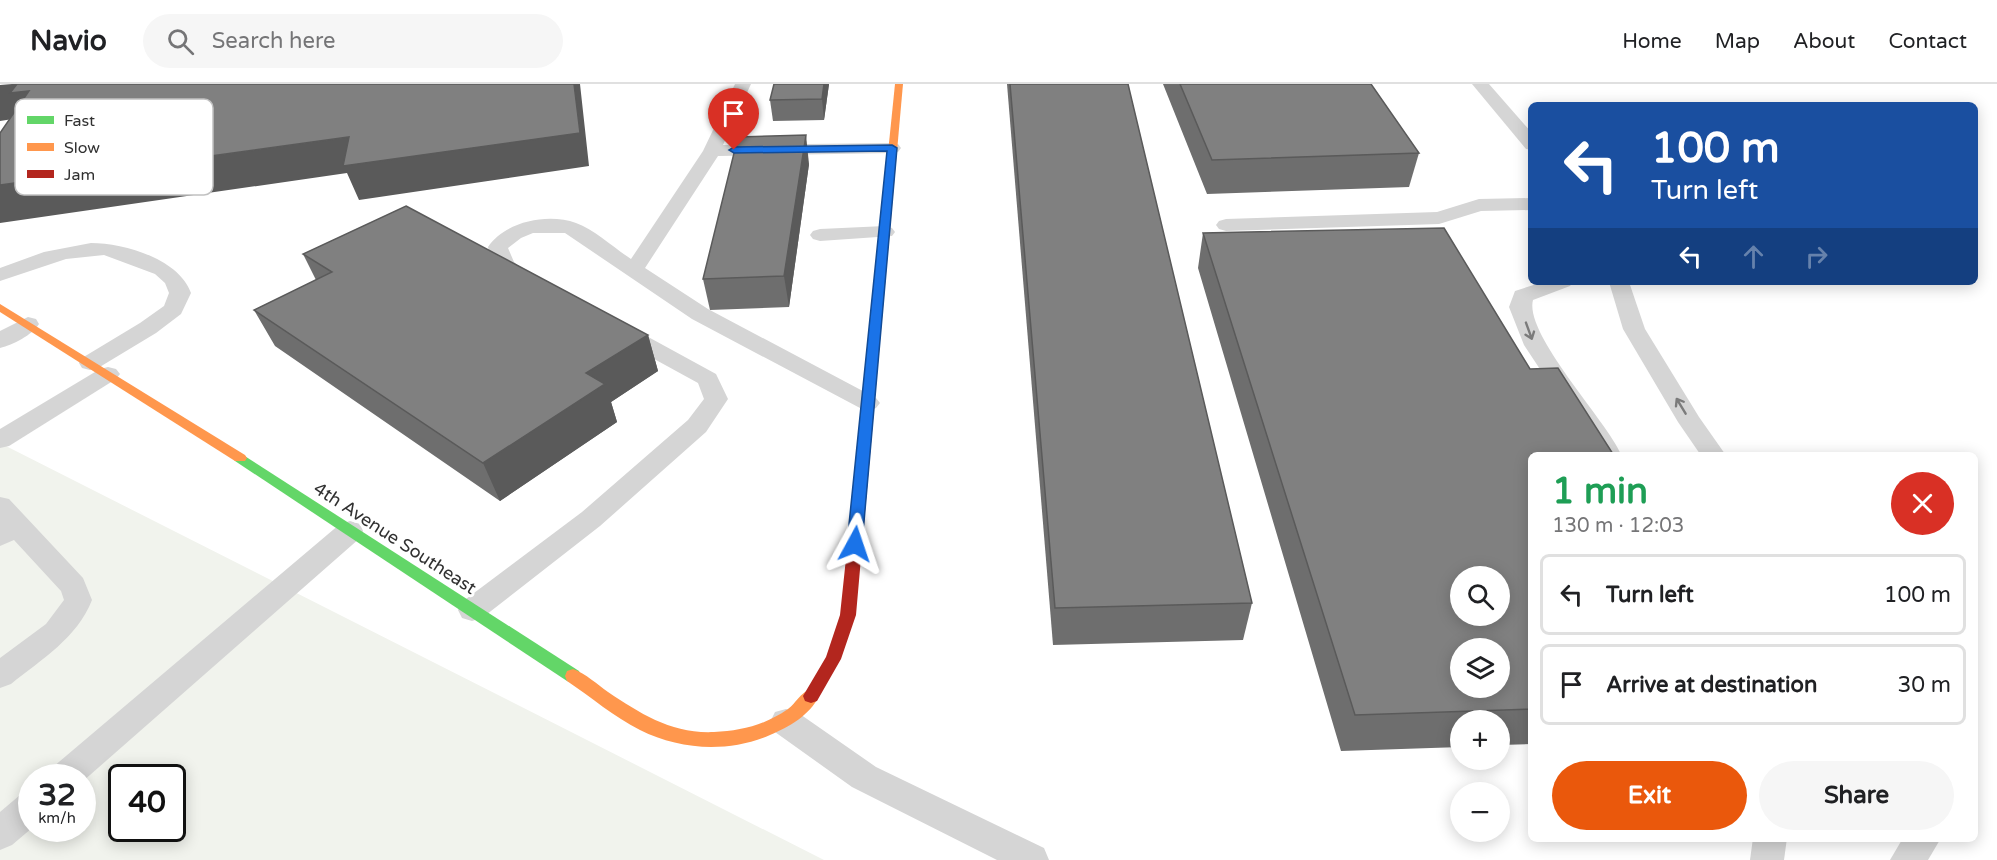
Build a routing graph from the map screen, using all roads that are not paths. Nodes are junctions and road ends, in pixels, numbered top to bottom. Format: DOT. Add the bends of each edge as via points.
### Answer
graph roads {
  1 [pos="743,84"];
  2 [pos="899,84"];
  3 [pos="1480,84"];
  4 [pos="1528,140"];
  5 [pos="892,148"];
  6 [pos="712,151"];
  7 [pos="1528,204"];
  8 [pos="1226,225"];
  9 [pos="885,232"];
  10 [pos="820,235"];
  11 [pos="633,271"];
  12 [pos="0,275"];
  13 [pos="1554,285"];
  14 [pos="1620,285"];
  15 [pos="542,289"];
  16 [pos="0,307"];
  17 [pos="605,323"];
  18 [pos="28,324"];
  19 [pos="0,341"];
  20 [pos="99,369"];
  21 [pos="868,403"];
  22 [pos="0,440"];
  23 [pos="1608,452"];
  24 [pos="1712,452"];
  25 [pos="5,522"];
  26 [pos="350,531"];
  27 [pos="472,610"];
  28 [pos="0,675"];
  29 [pos="786,722"];
  30 [pos="81,764"];
  31 [pos="18,818"];
  32 [pos="0,834"];
  33 [pos="1769,842"];
  34 [pos="1921,842"];
  35 [pos="1032,860"];
  36 [pos="1767,860"];
  37 [pos="1908,860"];
  1 -- 6 [label="lane"];
  2 -- 5 [label="street"];
  3 -- 4 [label="lane"];
  5 -- 6 [label="lane"];
  5 -- 9 [label="street"];
  6 -- 11 [label="lane"];
  7 -- 8 [label="lane" via="1479,205 1439,218"];
  9 -- 10 [label="lane"];
  9 -- 21 [label="street"];
  11 -- 15 [label="lane" via="571,228 552,224 531,226 508,235 498,247 500,258 511,272"];
  11 -- 21 [label="lane" via="700,314"];
  12 -- 20 [label="lane" via="51,257 106,249 163,269 177,281 180,293 173,309"];
  13 -- 23 [label="lane, one-way" via="1523,296 1520,307 1535,345"];
  24 -- 14 [label="lane, one-way" via="1634,329"];
  16 -- 18 [label="street, 4th Avenue Southeast"];
  17 -- 27 [label="lane" via="708,379 716,399 697,426 591,519"];
  18 -- 19 [label="lane"];
  18 -- 20 [label="street, 4th Avenue Southeast"];
  20 -- 22 [label="lane"];
  20 -- 26 [label="street, 4th Avenue Southeast"];
  21 -- 29 [label="street" via="848,615 828,669"];
  25 -- 28 [label="lane" via="73,586 78,600 56,632"];
  26 -- 27 [label="street, 4th Avenue Southeast"];
  26 -- 30 [label="lane"];
  27 -- 29 [label="street, 4th Avenue Southeast" via="647,725 674,735 705,739 735,736"];
  29 -- 35 [label="lane" via="864,777"];
  31 -- 32 [label="lane"];
  33 -- 36 [label="lane"];
  34 -- 37 [label="lane"];
}
